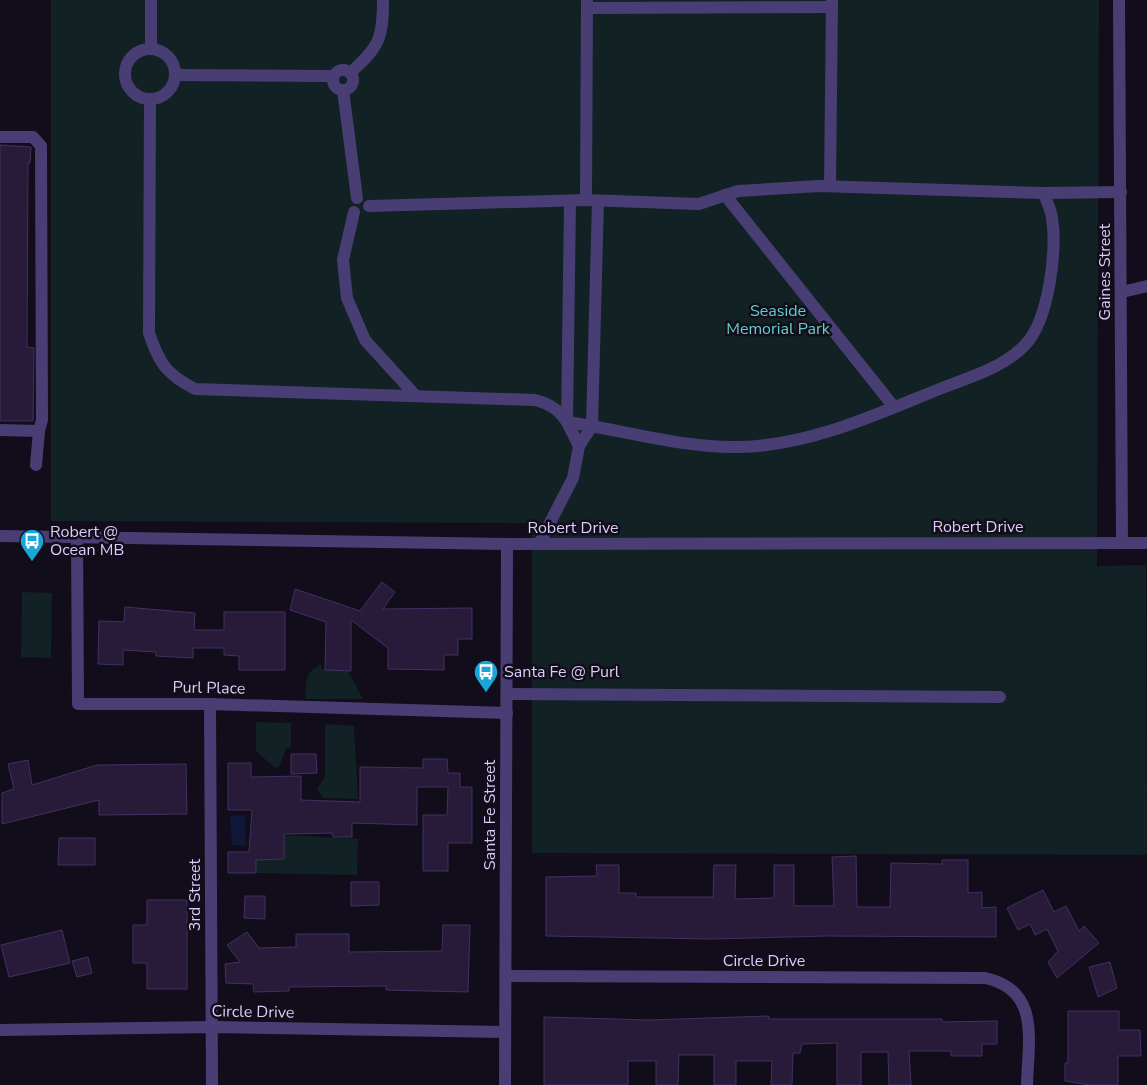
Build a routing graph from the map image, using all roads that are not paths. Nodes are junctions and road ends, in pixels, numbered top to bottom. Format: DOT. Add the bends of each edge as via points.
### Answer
graph roads {
  1 [pos="151,0"];
  2 [pos="383,0"];
  3 [pos="1119,0"];
  4 [pos="587,4"];
  5 [pos="832,4"];
  6 [pos="151,49"];
  7 [pos="350,73"];
  8 [pos="176,75"];
  9 [pos="333,76"];
  10 [pos="343,90"];
  11 [pos="150,100"];
  12 [pos="0,137"];
  13 [pos="830,186"];
  14 [pos="1121,192"];
  15 [pos="1044,193"];
  16 [pos="725,195"];
  17 [pos="357,198"];
  18 [pos="570,201"];
  19 [pos="592,201"];
  20 [pos="368,206"];
  21 [pos="354,212"];
  22 [pos="1147,286"];
  23 [pos="1122,292"];
  24 [pos="415,395"];
  25 [pos="894,407"];
  26 [pos="567,422"];
  27 [pos="592,426"];
  28 [pos="0,430"];
  29 [pos="39,431"];
  30 [pos="579,446"];
  31 [pos="36,464"];
  32 [pos="0,536"];
  33 [pos="77,537"];
  34 [pos="1122,543"];
  35 [pos="1147,543"];
  36 [pos="507,544"];
  37 [pos="539,544"];
  38 [pos="507,694"];
  39 [pos="1000,697"];
  40 [pos="210,704"];
  41 [pos="507,712"];
  42 [pos="506,976"];
  43 [pos="213,1027"];
  44 [pos="0,1030"];
  45 [pos="505,1032"];
  46 [pos="212,1085"];
  47 [pos="505,1085"];
  48 [pos="1027,1085"];
  1 -- 6 [label="street"];
  2 -- 7 [label="street" via="381,34 373,52"];
  3 -- 14 [label="street, Gaines Street"];
  4 -- 5 [label="street"];
  4 -- 19 [label="street"];
  5 -- 13 [label="street"];
  6 -- 8 [label="street" via="169,57"];
  6 -- 11 [label="street" via="133,56 125,74 132,92"];
  7 -- 9 [label="street" via="339,70"];
  7 -- 10 [label="street" via="352,84"];
  8 -- 9 [label="street"];
  8 -- 11 [label="street" via="168,93"];
  9 -- 10 [label="street" via="335,87"];
  10 -- 17 [label="street"];
  11 -- 24 [label="street" via="149,333 157,359 178,380 195,389"];
  12 -- 29 [label="street" via="33,137 40,146 42,420"];
  13 -- 15 [label="street"];
  13 -- 16 [label="street" via="738,190"];
  14 -- 15 [label="street"];
  14 -- 23 [label="street, Gaines Street"];
  15 -- 25 [label="street" via="1052,217 1048,293 1038,324 1026,344 1000,364"];
  16 -- 19 [label="street" via="699,204"];
  16 -- 25 [label="street"];
  17 -- 20 [label="street" via="366,200"];
  17 -- 21 [label="street" via="351,206"];
  18 -- 19 [label="street"];
  18 -- 20 [label="street"];
  18 -- 26 [label="street"];
  19 -- 27 [label="street"];
  20 -- 21 [label="street" via="363,214"];
  21 -- 24 [label="street" via="343,260 347,298 365,340"];
  22 -- 23 [label="street"];
  23 -- 34 [label="street, Gaines Street"];
  24 -- 26 [label="street" via="535,400 559,410"];
  25 -- 27 [label="street" via="801,439 740,447 697,445"];
  26 -- 27 [label="street"];
  26 -- 30 [label="street"];
  27 -- 30 [label="street"];
  28 -- 29 [label="street"];
  29 -- 31 [label="street"];
  30 -- 37 [label="street" via="573,478"];
  32 -- 33 [label="street, Robert Drive"];
  33 -- 36 [label="street, Robert Drive"];
  33 -- 40 [label="street, Purl Place" via="78,704"];
  34 -- 35 [label="street, Robert Drive"];
  34 -- 37 [label="street, Robert Drive"];
  36 -- 37 [label="street, Robert Drive"];
  36 -- 38 [label="street, Santa Fe Street"];
  38 -- 39 [label="street"];
  38 -- 41 [label="street, Santa Fe Street"];
  40 -- 41 [label="street, Purl Place"];
  40 -- 43 [label="street, 3rd Street"];
  41 -- 42 [label="street, Santa Fe Street"];
  42 -- 45 [label="street, Santa Fe Street"];
  42 -- 48 [label="street, Circle Drive" via="986,978 1002,981 1017,993 1028,1020"];
  43 -- 44 [label="street, Circle Drive"];
  43 -- 45 [label="street, Circle Drive"];
  43 -- 46 [label="street, 3rd Street"];
  45 -- 47 [label="street, Santa Fe Street"];
}
